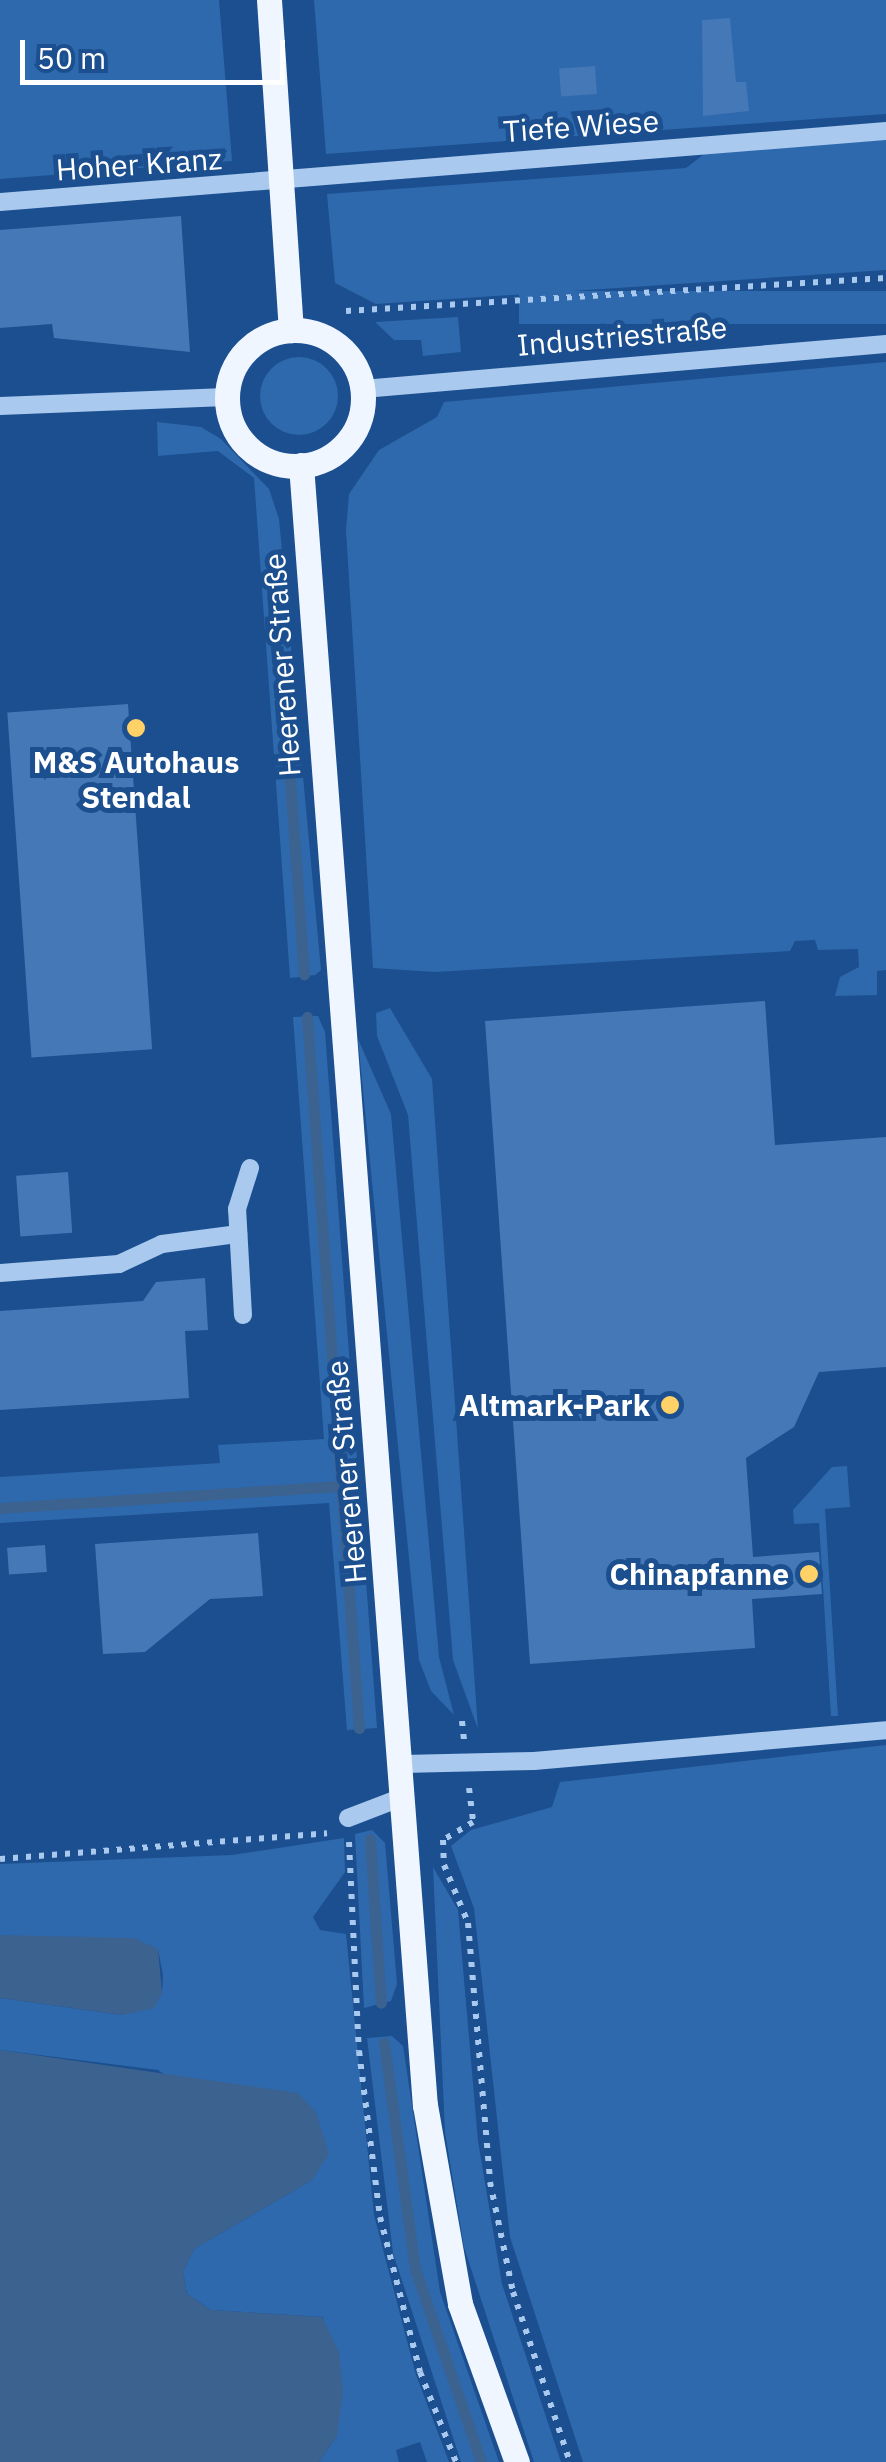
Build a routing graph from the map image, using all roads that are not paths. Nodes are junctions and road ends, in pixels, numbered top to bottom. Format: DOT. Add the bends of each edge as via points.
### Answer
graph roads {
  1 [pos="269,0"];
  2 [pos="886,131"];
  3 [pos="281,180"];
  4 [pos="0,202"];
  5 [pos="291,330"];
  6 [pos="886,344"];
  7 [pos="363,389"];
  8 [pos="226,397"];
  9 [pos="0,406"];
  10 [pos="301,465"];
  11 [pos="250,1168"];
  12 [pos="238,1234"];
  13 [pos="0,1273"];
  14 [pos="243,1315"];
  15 [pos="886,1730"];
  16 [pos="402,1764"];
  17 [pos="405,1796"];
  18 [pos="348,1818"];
  19 [pos="517,2462"];
  1 -- 3 [label="main road"];
  2 -- 3 [label="street, Tiefe Wiese"];
  3 -- 4 [label="street, Hoher Kranz"];
  3 -- 5 [label="main road"];
  5 -- 7 [label="main road" via="332,340 348,354"];
  5 -- 8 [label="main road" via="252,346"];
  6 -- 7 [label="street, Industriestraße"];
  7 -- 10 [label="main road" via="353,434 321,461"];
  8 -- 9 [label="street"];
  8 -- 10 [label="main road" via="243,442 279,464"];
  10 -- 16 [label="main road, Heerener Straße"];
  11 -- 12 [label="street"];
  12 -- 13 [label="street" via="162,1244 118,1264"];
  12 -- 14 [label="street"];
  15 -- 16 [label="street"];
  16 -- 17 [label="main road, Heerener Straße"];
  17 -- 18 [label="street"];
  17 -- 19 [label="main road, Heerener Straße" via="433,2177 460,2304"];
}
